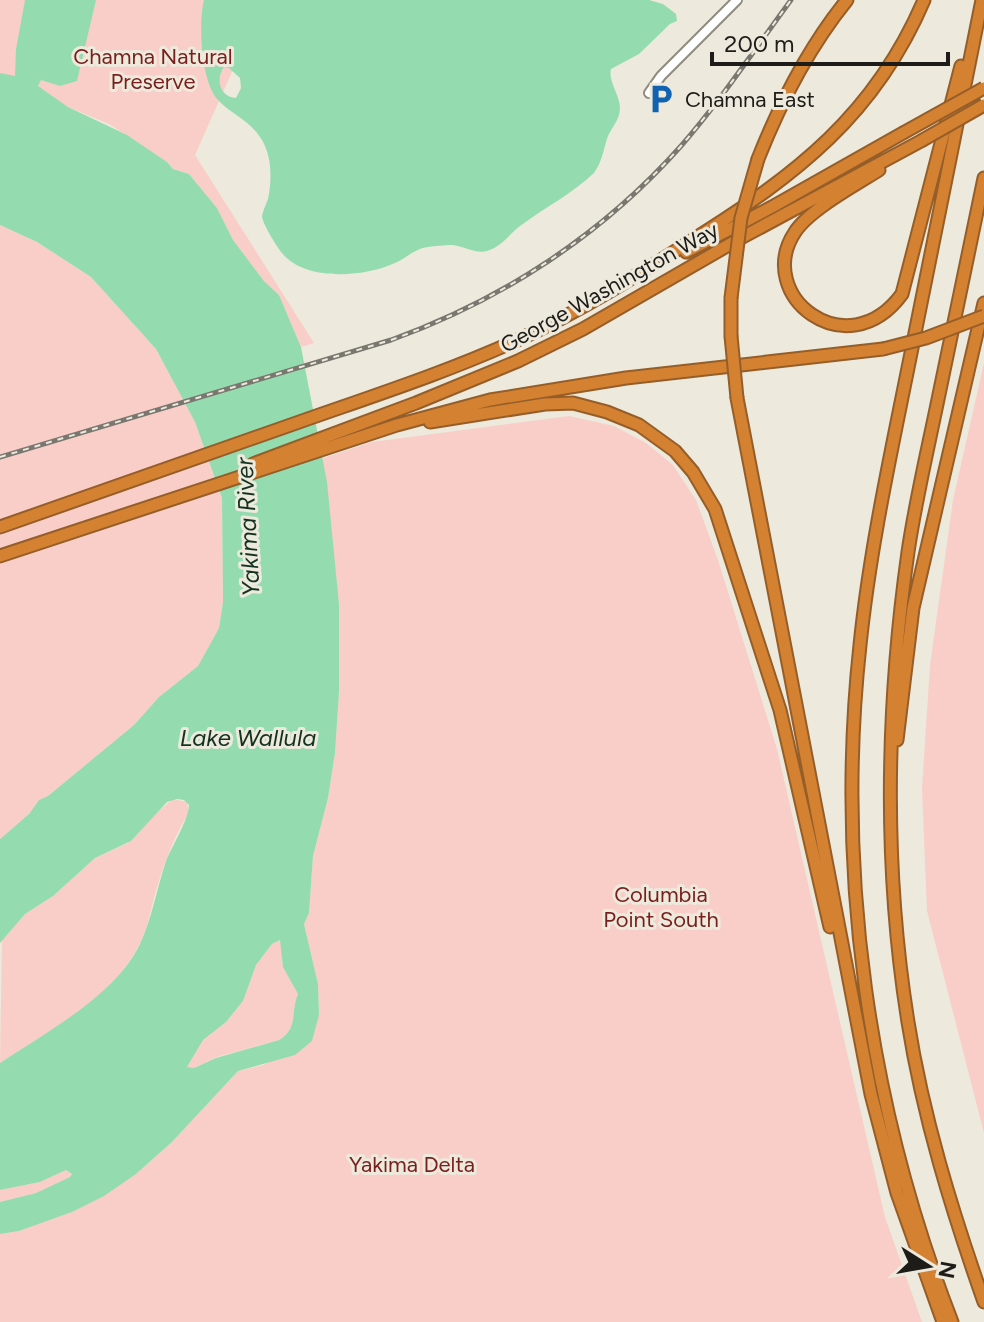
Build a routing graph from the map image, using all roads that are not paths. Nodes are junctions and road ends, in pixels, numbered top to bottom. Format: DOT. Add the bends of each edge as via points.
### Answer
graph roads {
  1 [pos="737,0"];
  2 [pos="847,0"];
  3 [pos="924,0"];
  4 [pos="981,0"];
  5 [pos="984,88"];
  6 [pos="649,93"];
  7 [pos="984,105"];
  8 [pos="921,141"];
  9 [pos="984,178"];
  10 [pos="615,290"];
  11 [pos="984,303"];
  12 [pos="984,316"];
  13 [pos="375,432"];
  14 [pos="355,433"];
  15 [pos="0,527"];
  16 [pos="0,556"];
  17 [pos="891,812"];
  18 [pos="843,961"];
  19 [pos="984,1302"];
  20 [pos="943,1322"];
  21 [pos="952,1322"];
  1 -- 6 [label="street"];
  2 -- 18 [label="highway, bridge" via="805,58 758,159 741,218 731,298 737,398"];
  3 -- 10 [label="highway" via="879,80 818,151 770,190"];
  4 -- 8 [label="highway" via="902,294 882,315 860,325 839,326 815,317 798,302 785,269 795,230"];
  4 -- 21 [label="highway" via="874,537 860,647 853,773 859,927 880,1078 904,1182"];
  5 -- 10 [label="highway, George Washington Way, bridge"];
  7 -- 8 [label="highway, George Washington Way, bridge"];
  8 -- 14 [label="highway, George Washington Way" via="583,329"];
  9 -- 17 [label="highway" via="909,549 894,675"];
  10 -- 15 [label="highway" via="427,378"];
  11 -- 17 [label="highway" via="913,608"];
  12 -- 13 [label="highway, bridge" via="883,349 545,390"];
  13 -- 14 [label="highway"];
  13 -- 18 [label="highway" via="573,403 639,425 685,461 715,509 780,710 829,923"];
  14 -- 16 [label="highway, George Washington Way"];
  17 -- 19 [label="highway" via="897,941 913,1049 938,1158"];
  18 -- 20 [label="highway" via="897,1193"];
}
